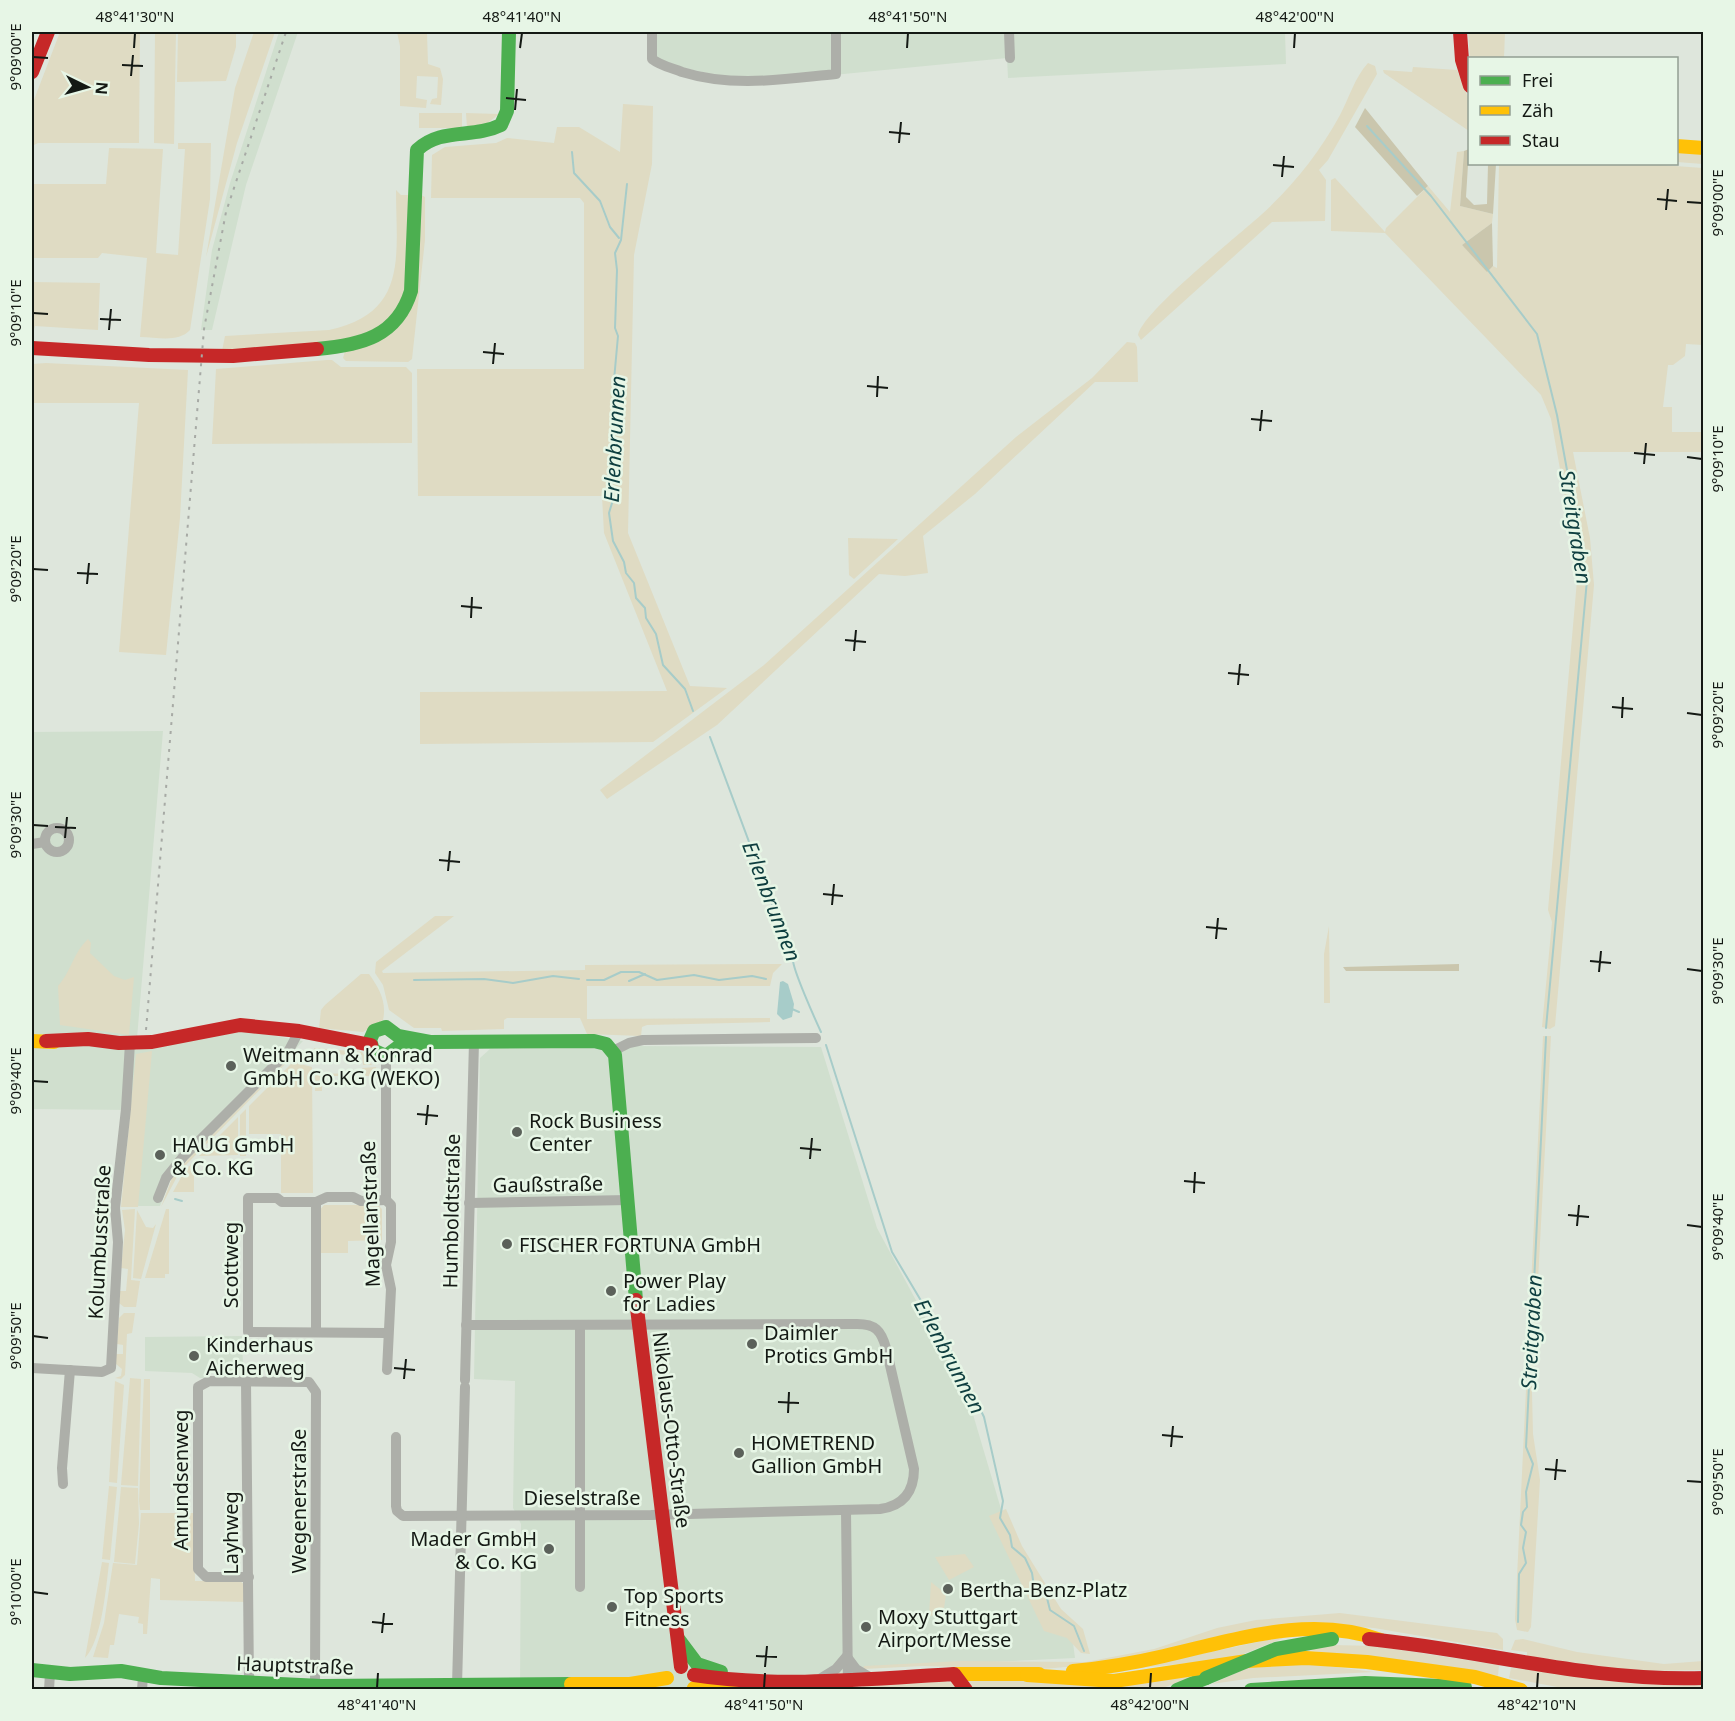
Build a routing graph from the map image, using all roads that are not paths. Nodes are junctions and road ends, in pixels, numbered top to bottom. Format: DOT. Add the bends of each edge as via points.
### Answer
graph roads {
  1 [pos="48,32"];
  2 [pos="509,32"];
  3 [pos="652,32"];
  4 [pos="836,32"];
  5 [pos="1009,32"];
  6 [pos="1460,32"];
  7 [pos="1010,58"];
  8 [pos="32,72"];
  9 [pos="1468,81"];
  10 [pos="1678,146"];
  11 [pos="1704,148"];
  12 [pos="32,348"];
  13 [pos="45,842"];
  14 [pos="32,844"];
  15 [pos="300,1031"];
  16 [pos="816,1038"];
  17 [pos="371,1040"];
  18 [pos="39,1041"];
  19 [pos="398,1041"];
  20 [pos="474,1042"];
  21 [pos="130,1043"];
  22 [pos="613,1051"];
  23 [pos="386,1056"];
  24 [pos="158,1198"];
  25 [pos="386,1200"];
  26 [pos="627,1200"];
  27 [pos="316,1202"];
  28 [pos="469,1203"];
  29 [pos="466,1325"];
  30 [pos="580,1325"];
  31 [pos="639,1325"];
  32 [pos="316,1332"];
  33 [pos="387,1333"];
  34 [pos="32,1368"];
  35 [pos="70,1370"];
  36 [pos="387,1370"];
  37 [pos="246,1382"];
  38 [pos="396,1437"];
  39 [pos="63,1484"];
  40 [pos="846,1510"];
  41 [pos="461,1515"];
  42 [pos="581,1515"];
  43 [pos="663,1515"];
  44 [pos="249,1577"];
  45 [pos="580,1587"];
  46 [pos="676,1635"];
  47 [pos="1381,1640"];
  48 [pos="847,1656"];
  49 [pos="32,1670"];
  50 [pos="50,1673"];
  51 [pos="954,1674"];
  52 [pos="1027,1675"];
  53 [pos="1704,1678"];
  54 [pos="671,1679"];
  55 [pos="873,1679"];
  56 [pos="818,1680"];
  57 [pos="142,1683"];
  58 [pos="249,1683"];
  59 [pos="747,1683"];
  60 [pos="694,1684"];
  61 [pos="847,1685"];
  62 [pos="1509,1685"];
  63 [pos="457,1686"];
  64 [pos="319,1687"];
  65 [pos="544,1687"];
  66 [pos="49,1689"];
  67 [pos="783,1689"];
  68 [pos="966,1689"];
  69 [pos="1177,1689"];
  70 [pos="1251,1689"];
  71 [pos="1484,1689"];
  1 -- 8 [label="main road"];
  2 -- 12 [label="main road" via="505,120 488,132 427,139 417,150 411,291 406,307 388,330 355,344 210,357"];
  3 -- 4 [label="street" via="652,58 661,64 705,78 747,83 836,74"];
  5 -- 7 [label="street"];
  6 -- 9 [label="main road" via="1463,70"];
  10 -- 11 [label="main road"];
  13 -- 14 [label="street"];
  15 -- 17 [label="main road"];
  15 -- 21 [label="main road" via="240,1025"];
  15 -- 24 [label="street" via="288,1052 172,1170"];
  16 -- 22 [label="street" via="644,1040 629,1042"];
  17 -- 19 [label="main road" via="378,1029 386,1027"];
  17 -- 23 [label="main road" via="376,1054"];
  18 -- 21 [label="main road" via="88,1039"];
  19 -- 20 [label="main road"];
  19 -- 23 [label="main road"];
  20 -- 22 [label="main road" via="594,1041"];
  20 -- 28 [label="street, Humboldtstraße"];
  21 -- 35 [label="street, Kolumbusstraße" via="115,1208 118,1242 109,1371"];
  22 -- 26 [label="main road, Nikolaus-Otto-Straße" via="618,1070"];
  23 -- 25 [label="street, Magellanstraße"];
  25 -- 27 [label="street" via="327,1197"];
  25 -- 33 [label="street, Magellanstraße" via="391,1205 391,1242 386,1265 391,1322"];
  26 -- 28 [label="street, Gaußstraße"];
  26 -- 31 [label="main road, Nikolaus-Otto-Straße"];
  27 -- 32 [label="street"];
  27 -- 32 [label="street, Scottweg" via="248,1198 248,1332"];
  28 -- 29 [label="street, Humboldtstraße"];
  29 -- 30 [label="street"];
  29 -- 41 [label="street, Humboldtstraße"];
  30 -- 31 [label="street"];
  30 -- 42 [label="street"];
  31 -- 40 [label="street, Dieselstraße" via="869,1324 880,1331 914,1477 900,1503 889,1508"];
  31 -- 43 [label="main road, Nikolaus-Otto-Straße"];
  32 -- 33 [label="street"];
  33 -- 36 [label="street, Magellanstraße"];
  34 -- 35 [label="street"];
  35 -- 39 [label="street"];
  37 -- 44 [label="street, Layhweg"];
  37 -- 44 [label="street, Amundsenweg" via="209,1381 198,1386 198,1569 202,1576"];
  37 -- 64 [label="street, Wegenerstraße" via="309,1382 314,1386"];
  38 -- 41 [label="street, Dieselstraße" via="396,1506 400,1515"];
  40 -- 43 [label="street, Dieselstraße"];
  40 -- 48 [label="street"];
  41 -- 42 [label="street, Dieselstraße"];
  41 -- 63 [label="street, Humboldtstraße"];
  42 -- 43 [label="street, Dieselstraße"];
  42 -- 45 [label="street"];
  43 -- 46 [label="main road, Nikolaus-Otto-Straße"];
  44 -- 58 [label="street, Layhweg"];
  46 -- 54 [label="main road, Nikolaus-Otto-Straße"];
  46 -- 59 [label="main road" via="697,1664"];
  47 -- 52 [label="main road" via="1368,1633 1347,1630 1274,1631 1121,1664"];
  47 -- 53 [label="main road" via="1635,1679"];
  47 -- 69 [label="main road, bridge" via="1332,1639 1276,1649"];
  48 -- 55 [label="street" via="861,1673"];
  48 -- 56 [label="street" via="836,1669"];
  48 -- 61 [label="street"];
  49 -- 50 [label="main road, Hauptstraße"];
  50 -- 57 [label="main road, Hauptstraße" via="121,1671"];
  50 -- 66 [label="street"];
  51 -- 52 [label="main road"];
  51 -- 55 [label="main road"];
  51 -- 68 [label="main road"];
  52 -- 62 [label="main road" via="1062,1680 1117,1680 1234,1661 1306,1657 1365,1662"];
  54 -- 60 [label="main road" via="688,1669"];
  54 -- 65 [label="main road, Hauptstraße"];
  55 -- 61 [label="main road"];
  56 -- 59 [label="main road"];
  56 -- 61 [label="main road"];
  57 -- 58 [label="main road, Hauptstraße"];
  58 -- 64 [label="main road, Hauptstraße"];
  59 -- 60 [label="main road"];
  59 -- 67 [label="main road"];
  63 -- 64 [label="main road, Hauptstraße"];
  63 -- 65 [label="main road, Hauptstraße"];
  70 -- 71 [label="main road" via="1365,1683"];
}
